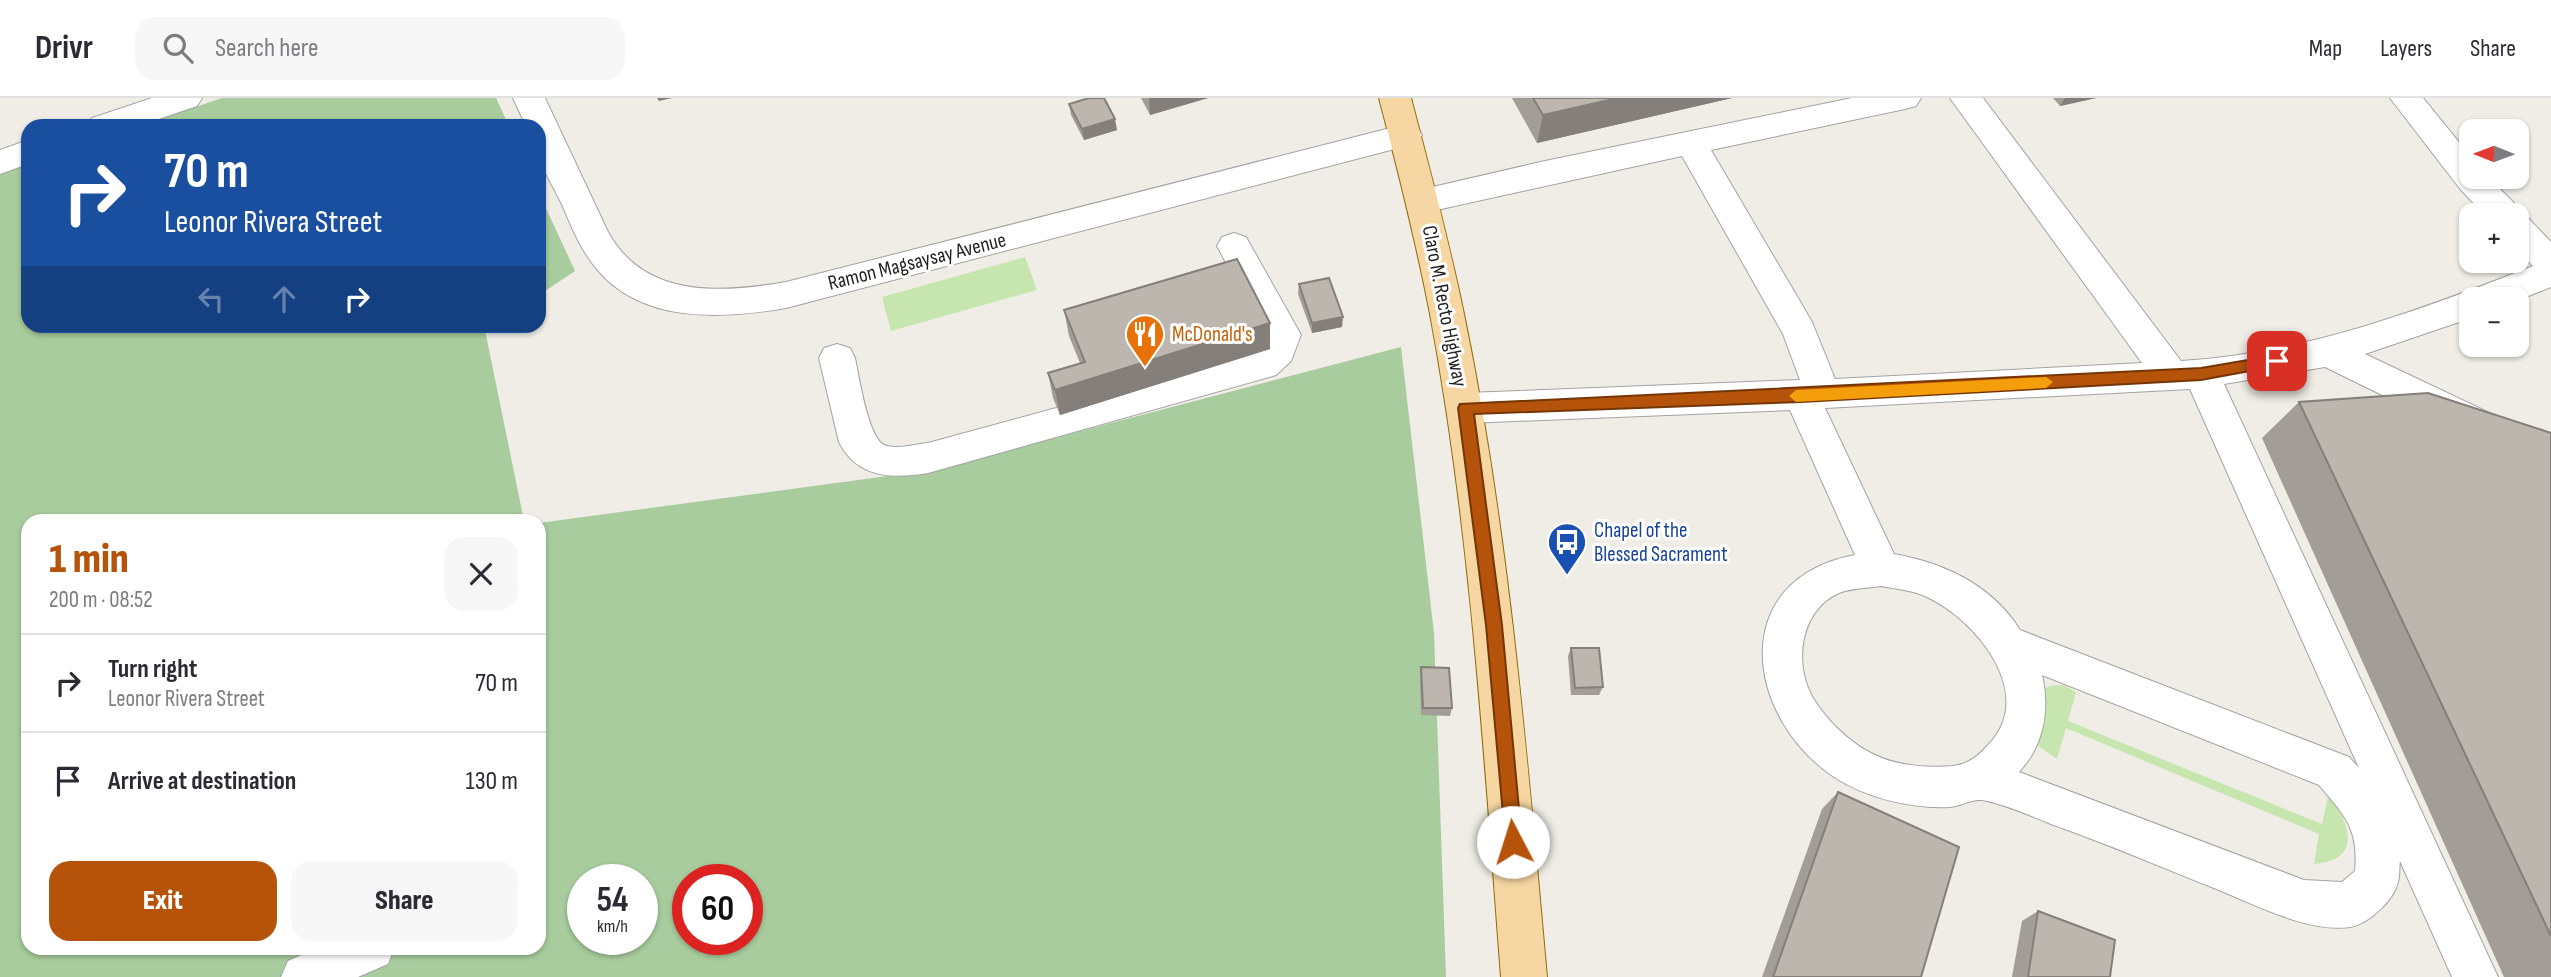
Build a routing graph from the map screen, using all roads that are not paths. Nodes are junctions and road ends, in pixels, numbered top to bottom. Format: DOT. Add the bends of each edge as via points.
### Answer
graph roads {
  1 [pos="186,98"];
  2 [pos="529,98"];
  3 [pos="1395,98"];
  4 [pos="1905,98"];
  5 [pos="1966,98"];
  6 [pos="2406,98"];
  7 [pos="124,119"];
  8 [pos="539,119"];
  9 [pos="546,135"];
  10 [pos="1406,135"];
  11 [pos="1691,144"];
  12 [pos="21,154"];
  13 [pos="0,162"];
  14 [pos="1423,201"];
  15 [pos="2493,203"];
  16 [pos="2529,241"];
  17 [pos="1234,246"];
  18 [pos="2551,264"];
  19 [pos="2551,273"];
  20 [pos="2515,287"];
  21 [pos="2459,308"];
  22 [pos="2328,352"];
  23 [pos="836,358"];
  24 [pos="2186,375"];
  25 [pos="1812,395"];
  26 [pos="1466,408"];
  27 [pos="2551,457"];
  28 [pos="1881,569"];
  29 [pos="2008,643"];
  30 [pos="1980,780"];
  31 [pos="356,955"];
  32 [pos="304,977"];
  33 [pos="1524,977"];
  34 [pos="2475,977"];
  1 -- 7 [label="street"];
  2 -- 8 [label="street, Ramon Magsaysay Avenue"];
  3 -- 10 [label="main road, Claro M. Recto Highway"];
  4 -- 11 [label="street"];
  5 -- 24 [label="street"];
  6 -- 15 [label="street"];
  9 -- 10 [label="street, Ramon Magsaysay Avenue" via="594,239 610,263 640,285 677,299 713,303 786,295"];
  10 -- 14 [label="main road, Claro M. Recto Highway"];
  11 -- 14 [label="street"];
  11 -- 25 [label="street" via="1800,332"];
  12 -- 13 [label="street"];
  14 -- 26 [label="main road, Claro M. Recto Highway"];
  16 -- 18 [label="street"];
  17 -- 23 [label="street" via="1283,335 1277,355 1258,368 928,458 889,463 865,453 858,442"];
  19 -- 20 [label="street"];
  21 -- 22 [label="street"];
  22 -- 24 [label="street"];
  22 -- 27 [label="street"];
  24 -- 25 [label="street"];
  24 -- 34 [label="street"];
  25 -- 26 [label="street"];
  25 -- 28 [label="street"];
  26 -- 33 [label="main road, Claro M. Recto Highway" via="1494,625"];
  28 -- 29 [label="street" via="1917,575 1952,590 1984,614"];
  28 -- 30 [label="street" via="1845,573 1814,587 1793,611 1782,641 1783,664 1798,711 1824,743 1859,769 1899,784 1941,788"];
  29 -- 30 [label="street" via="2023,676 2026,707 2019,736 2003,761"];
  29 -- 30 [label="street" via="2334,771 2362,804 2379,848 2376,881 2350,905 2304,902"];
  31 -- 32 [label="street"];
}
